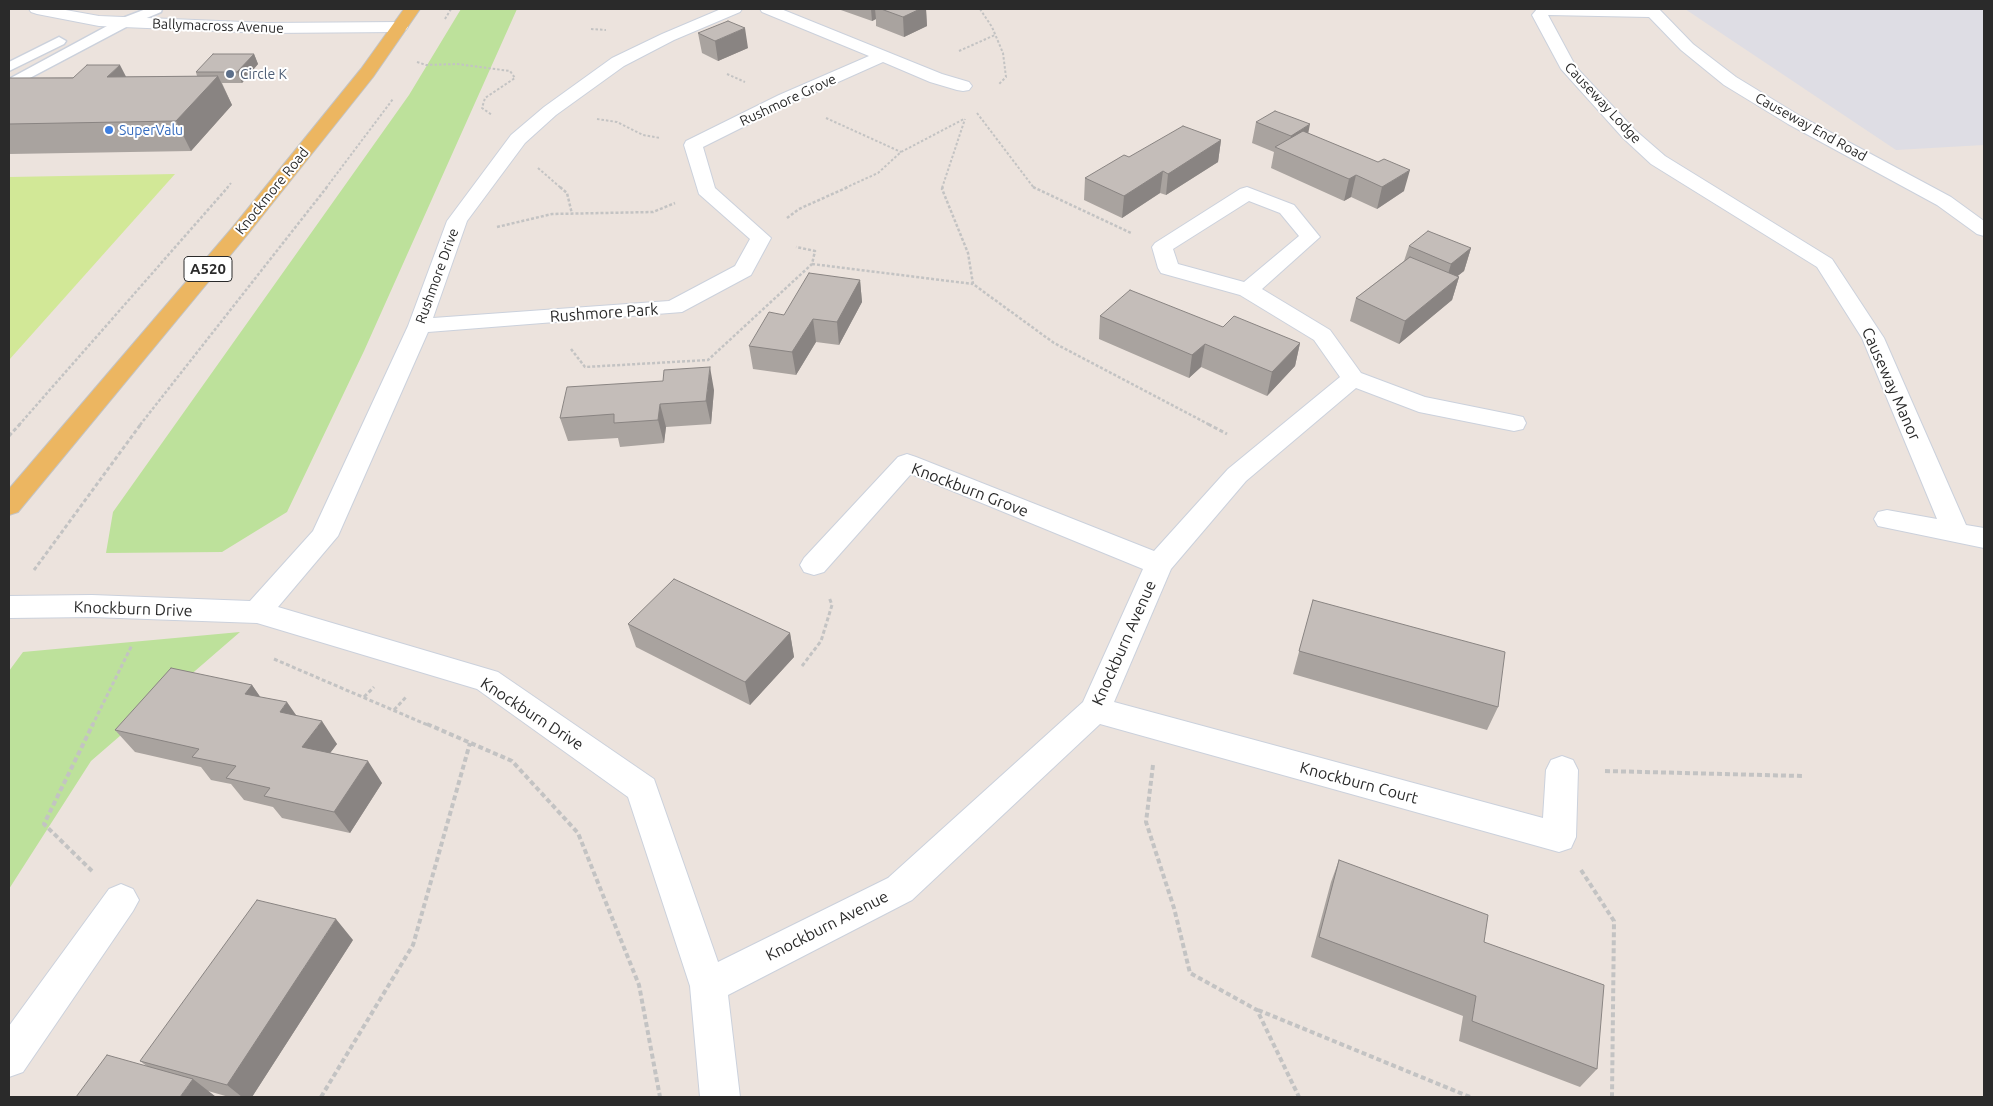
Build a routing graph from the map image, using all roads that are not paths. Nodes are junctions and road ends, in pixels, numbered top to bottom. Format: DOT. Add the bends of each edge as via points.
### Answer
graph roads {
  1 [pos="37,9"];
  2 [pos="156,9"];
  3 [pos="412,9"];
  4 [pos="734,9"];
  5 [pos="768,9"];
  6 [pos="1650,10"];
  7 [pos="99,21"];
  8 [pos="125,22"];
  9 [pos="400,27"];
  10 [pos="883,56"];
  11 [pos="9,66"];
  12 [pos="9,85"];
  13 [pos="963,86"];
  14 [pos="1704,186"];
  15 [pos="1984,230"];
  16 [pos="761,238"];
  17 [pos="1248,290"];
  18 [pos="419,326"];
  19 [pos="1353,378"];
  20 [pos="1514,423"];
  21 [pos="9,506"];
  22 [pos="1887,519"];
  23 [pos="1956,532"];
  24 [pos="1984,538"];
  25 [pos="1159,564"];
  26 [pos="814,565"];
  27 [pos="9,607"];
  28 [pos="257,612"];
  29 [pos="1095,710"];
  30 [pos="1562,770"];
  31 [pos="122,900"];
  32 [pos="708,986"];
  33 [pos="9,1058"];
  34 [pos="720,1097"];
  1 -- 7 [label="street, Ballymacross Avenue"];
  2 -- 8 [label="lane"];
  3 -- 9 [label="main road, Knockmore Road / A520"];
  4 -- 18 [label="street, Rushmore Drive" via="618,62 518,139 457,221"];
  5 -- 10 [label="street"];
  6 -- 14 [label="street, Causeway Lodge" via="1555,10 1543,11 1540,15 1569,69 1629,134 1658,160"];
  6 -- 15 [label="street, Causeway End Road" via="1688,48 1730,82 1944,201"];
  7 -- 8 [label="street, Ballymacross Avenue"];
  7 -- 11 [label="lane"];
  8 -- 9 [label="street, Ballymacross Avenue" via="267,28"];
  8 -- 12 [label="lane"];
  9 -- 21 [label="main road, Knockmore Road / A520" via="240,231"];
  10 -- 13 [label="street"];
  10 -- 16 [label="street, Rushmore Grove" via="785,99 693,146 706,190"];
  14 -- 23 [label="street, Causeway Manor" via="1825,264 1873,338"];
  16 -- 18 [label="street, Rushmore Park" via="743,270 674,307"];
  17 -- 17 [label="street" via="1169,268 1162,247 1246,193 1287,209 1310,237"];
  17 -- 19 [label="street" via="1322,335"];
  18 -- 28 [label="street, Rushmore Drive" via="324,536"];
  19 -- 20 [label="street" via="1419,404"];
  19 -- 25 [label="street, Knockburn Avenue" via="1237,475"];
  22 -- 23 [label="street"];
  23 -- 24 [label="street"];
  25 -- 26 [label="street, Knockburn Grove" via="907,464"];
  25 -- 29 [label="street, Knockburn Avenue"];
  27 -- 28 [label="street, Knockburn Drive" via="92,606"];
  28 -- 32 [label="street, Knockburn Drive" via="487,680 642,789"];
  29 -- 30 [label="street, Knockburn Court" via="1559,837"];
  29 -- 32 [label="street, Knockburn Avenue" via="900,889"];
  31 -- 33 [label="street"];
  32 -- 34 [label="street, Knockburn Drive"];
}
